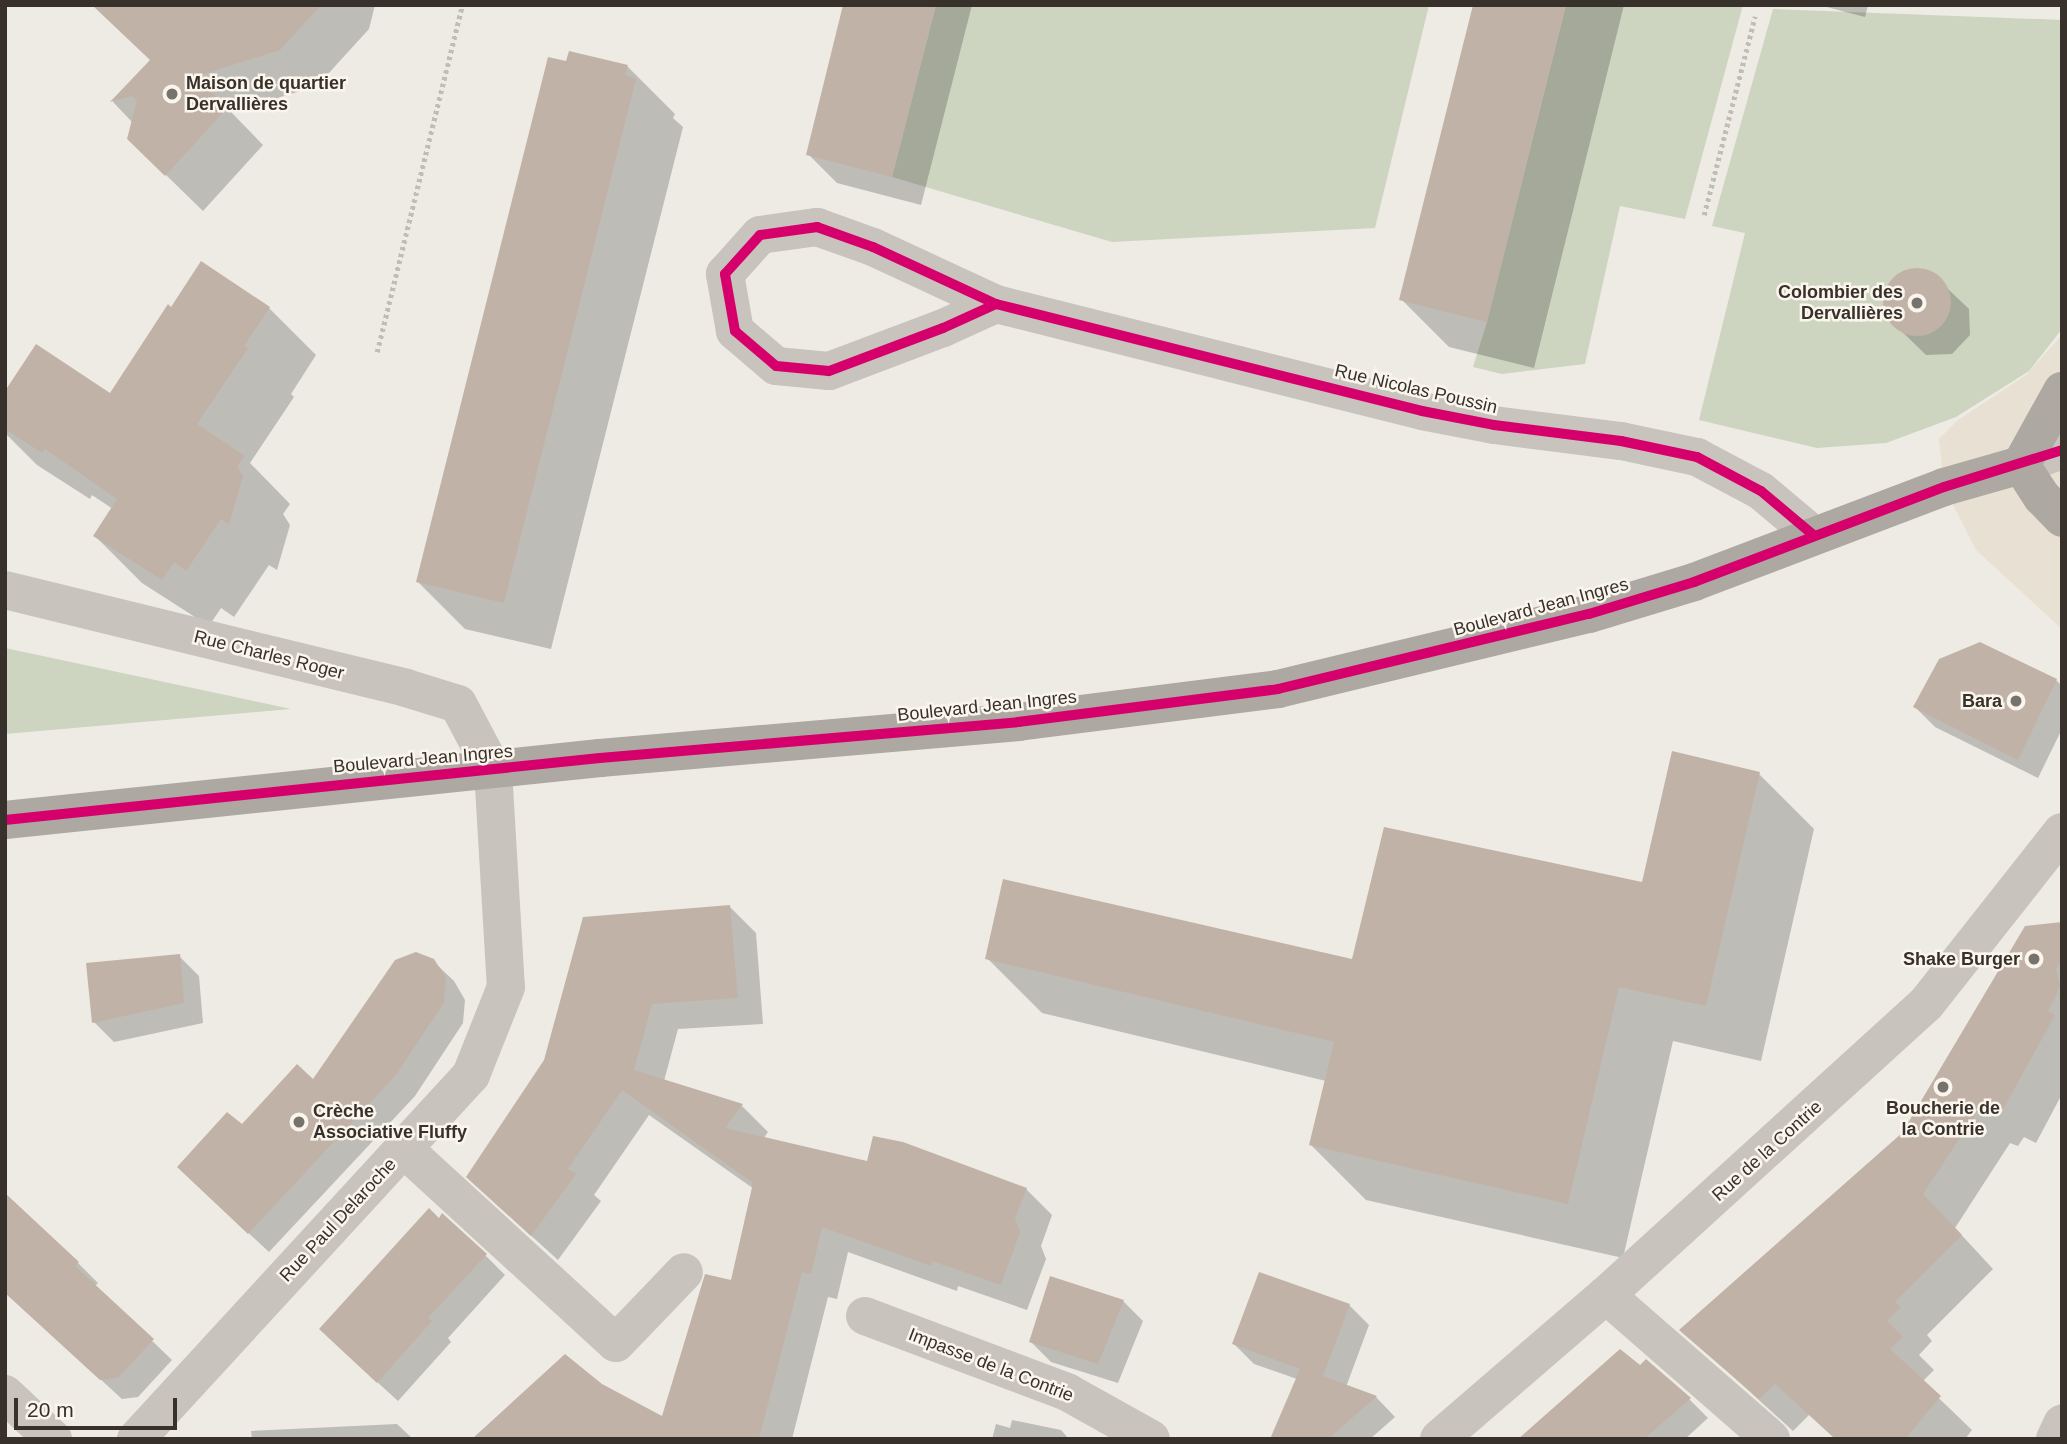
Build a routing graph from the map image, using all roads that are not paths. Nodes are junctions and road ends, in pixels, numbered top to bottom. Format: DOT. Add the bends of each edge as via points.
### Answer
graph roads {
  1 [pos="996,304"];
  2 [pos="2062,391"];
  3 [pos="2062,450"];
  4 [pos="2021,465"];
  5 [pos="2062,518"];
  6 [pos="1812,534"];
  7 [pos="5,590"];
  8 [pos="493,770"];
  9 [pos="5,820"];
  10 [pos="2062,831"];
  11 [pos="404,1149"];
  12 [pos="684,1272"];
  13 [pos="1606,1295"];
  14 [pos="865,1316"];
  15 [pos="5,1394"];
  16 [pos="2062,1424"];
  17 [pos="53,1439"];
  18 [pos="136,1439"];
  19 [pos="1151,1439"];
  20 [pos="1438,1439"];
  21 [pos="1771,1439"];
  22 [pos="2054,1439"];
  1 -- 1 [label="street, Rue Nicolas Poussin" via="873,247 817,227 760,235 725,274 735,331 776,366 829,371"];
  1 -- 6 [label="street, Rue Nicolas Poussin" via="1422,411 1697,457 1761,491"];
  2 -- 4 [label="main road"];
  3 -- 4 [label="street"];
  4 -- 5 [label="main road"];
  4 -- 6 [label="main road, Boulevard Jean Ingres"];
  6 -- 8 [label="main road, Boulevard Jean Ingres" via="1694,582 1590,614 1278,689 1018,722"];
  7 -- 8 [label="street, Rue Charles Roger" via="458,704"];
  8 -- 9 [label="main road, Boulevard Jean Ingres"];
  8 -- 11 [label="street, Rue Paul Delaroche" via="506,987 471,1075"];
  10 -- 13 [label="street, Rue de la Contrie" via="1926,1004"];
  11 -- 12 [label="street" via="615,1343"];
  11 -- 18 [label="street, Rue Paul Delaroche"];
  13 -- 20 [label="street, Rue de la Contrie"];
  13 -- 21 [label="street"];
  14 -- 19 [label="street, Impasse de la Contrie" via="1067,1392"];
  15 -- 17 [label="street"];
  16 -- 22 [label="street"];
}
